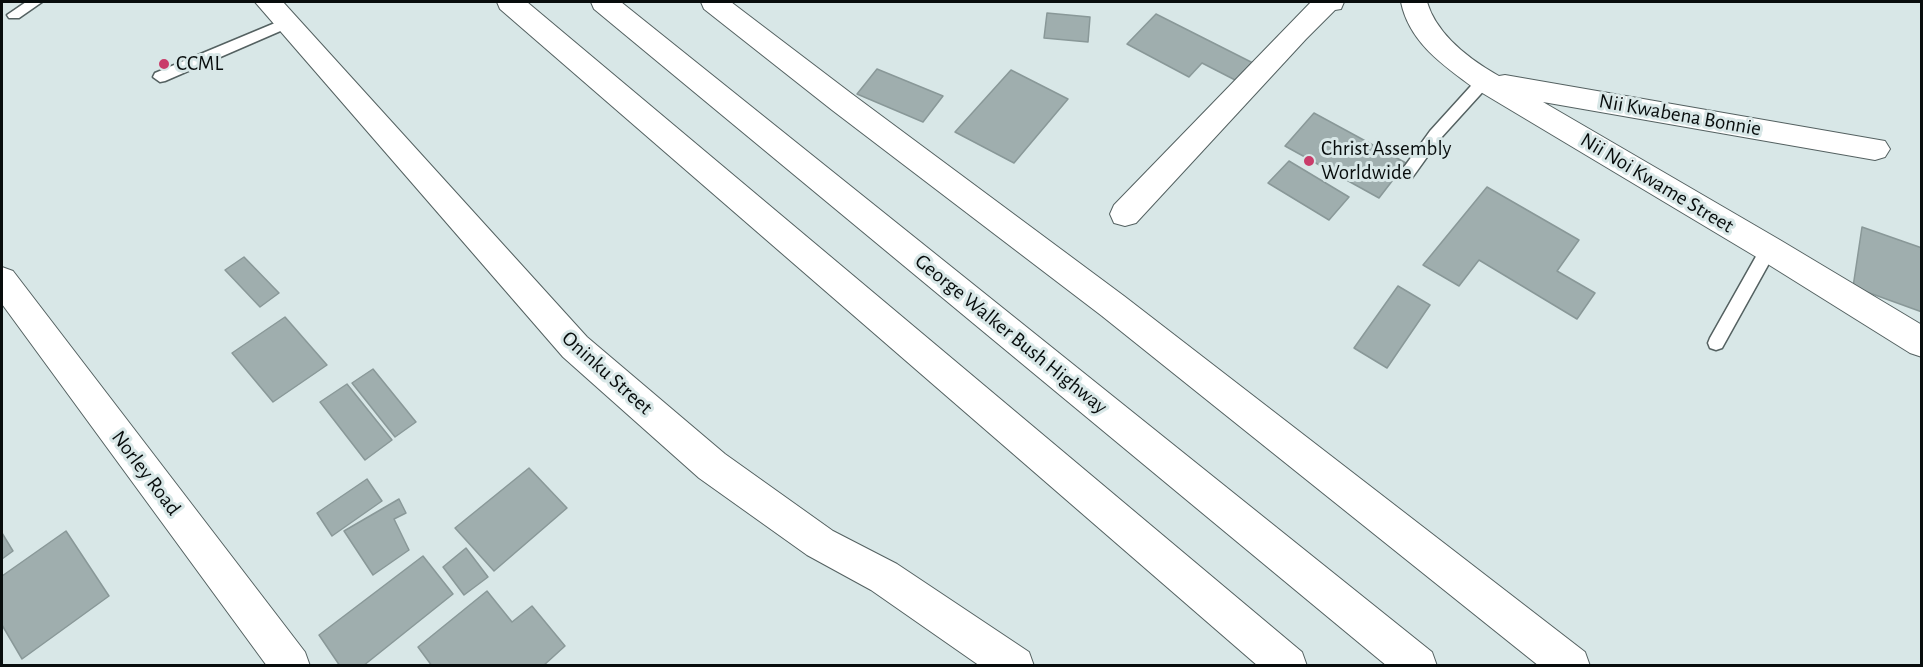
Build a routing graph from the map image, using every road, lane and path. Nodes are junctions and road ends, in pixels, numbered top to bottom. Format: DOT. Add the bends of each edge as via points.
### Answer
graph roads {
  1 [pos="35,2"];
  2 [pos="510,2"];
  3 [pos="604,2"];
  4 [pos="714,2"];
  5 [pos="1331,2"];
  6 [pos="1414,2"];
  7 [pos="278,12"];
  8 [pos="14,15"];
  9 [pos="160,77"];
  10 [pos="1484,81"];
  11 [pos="1875,149"];
  12 [pos="1407,174"];
  13 [pos="1125,214"];
  14 [pos="1769,249"];
  15 [pos="2,280"];
  16 [pos="1716,343"];
  17 [pos="1922,343"];
  18 [pos="291,666"];
  19 [pos="1015,666"];
  20 [pos="1288,666"];
  21 [pos="1418,666"];
  22 [pos="1571,666"];
  1 -- 8 [label="lane"];
  2 -- 20 [label="main road"];
  3 -- 21 [label="main road, George Walker Bush Highway"];
  4 -- 22 [label="main road" via="1113,306"];
  5 -- 13 [label="main road" via="1296,32"];
  6 -- 10 [label="main road, Nii Noi Kwame Street" via="1417,15 1440,48"];
  7 -- 9 [label="lane"];
  7 -- 19 [label="main road, Oninku Street" via="575,347 712,466 820,543 884,577"];
  10 -- 11 [label="main road, Nii Kwabena Bonnie"];
  10 -- 12 [label="lane"];
  10 -- 14 [label="main road, Nii Noi Kwame Street"];
  14 -- 16 [label="lane"];
  14 -- 17 [label="main road, Nii Noi Kwame Street"];
  15 -- 18 [label="main road, Norley Road"];
}
